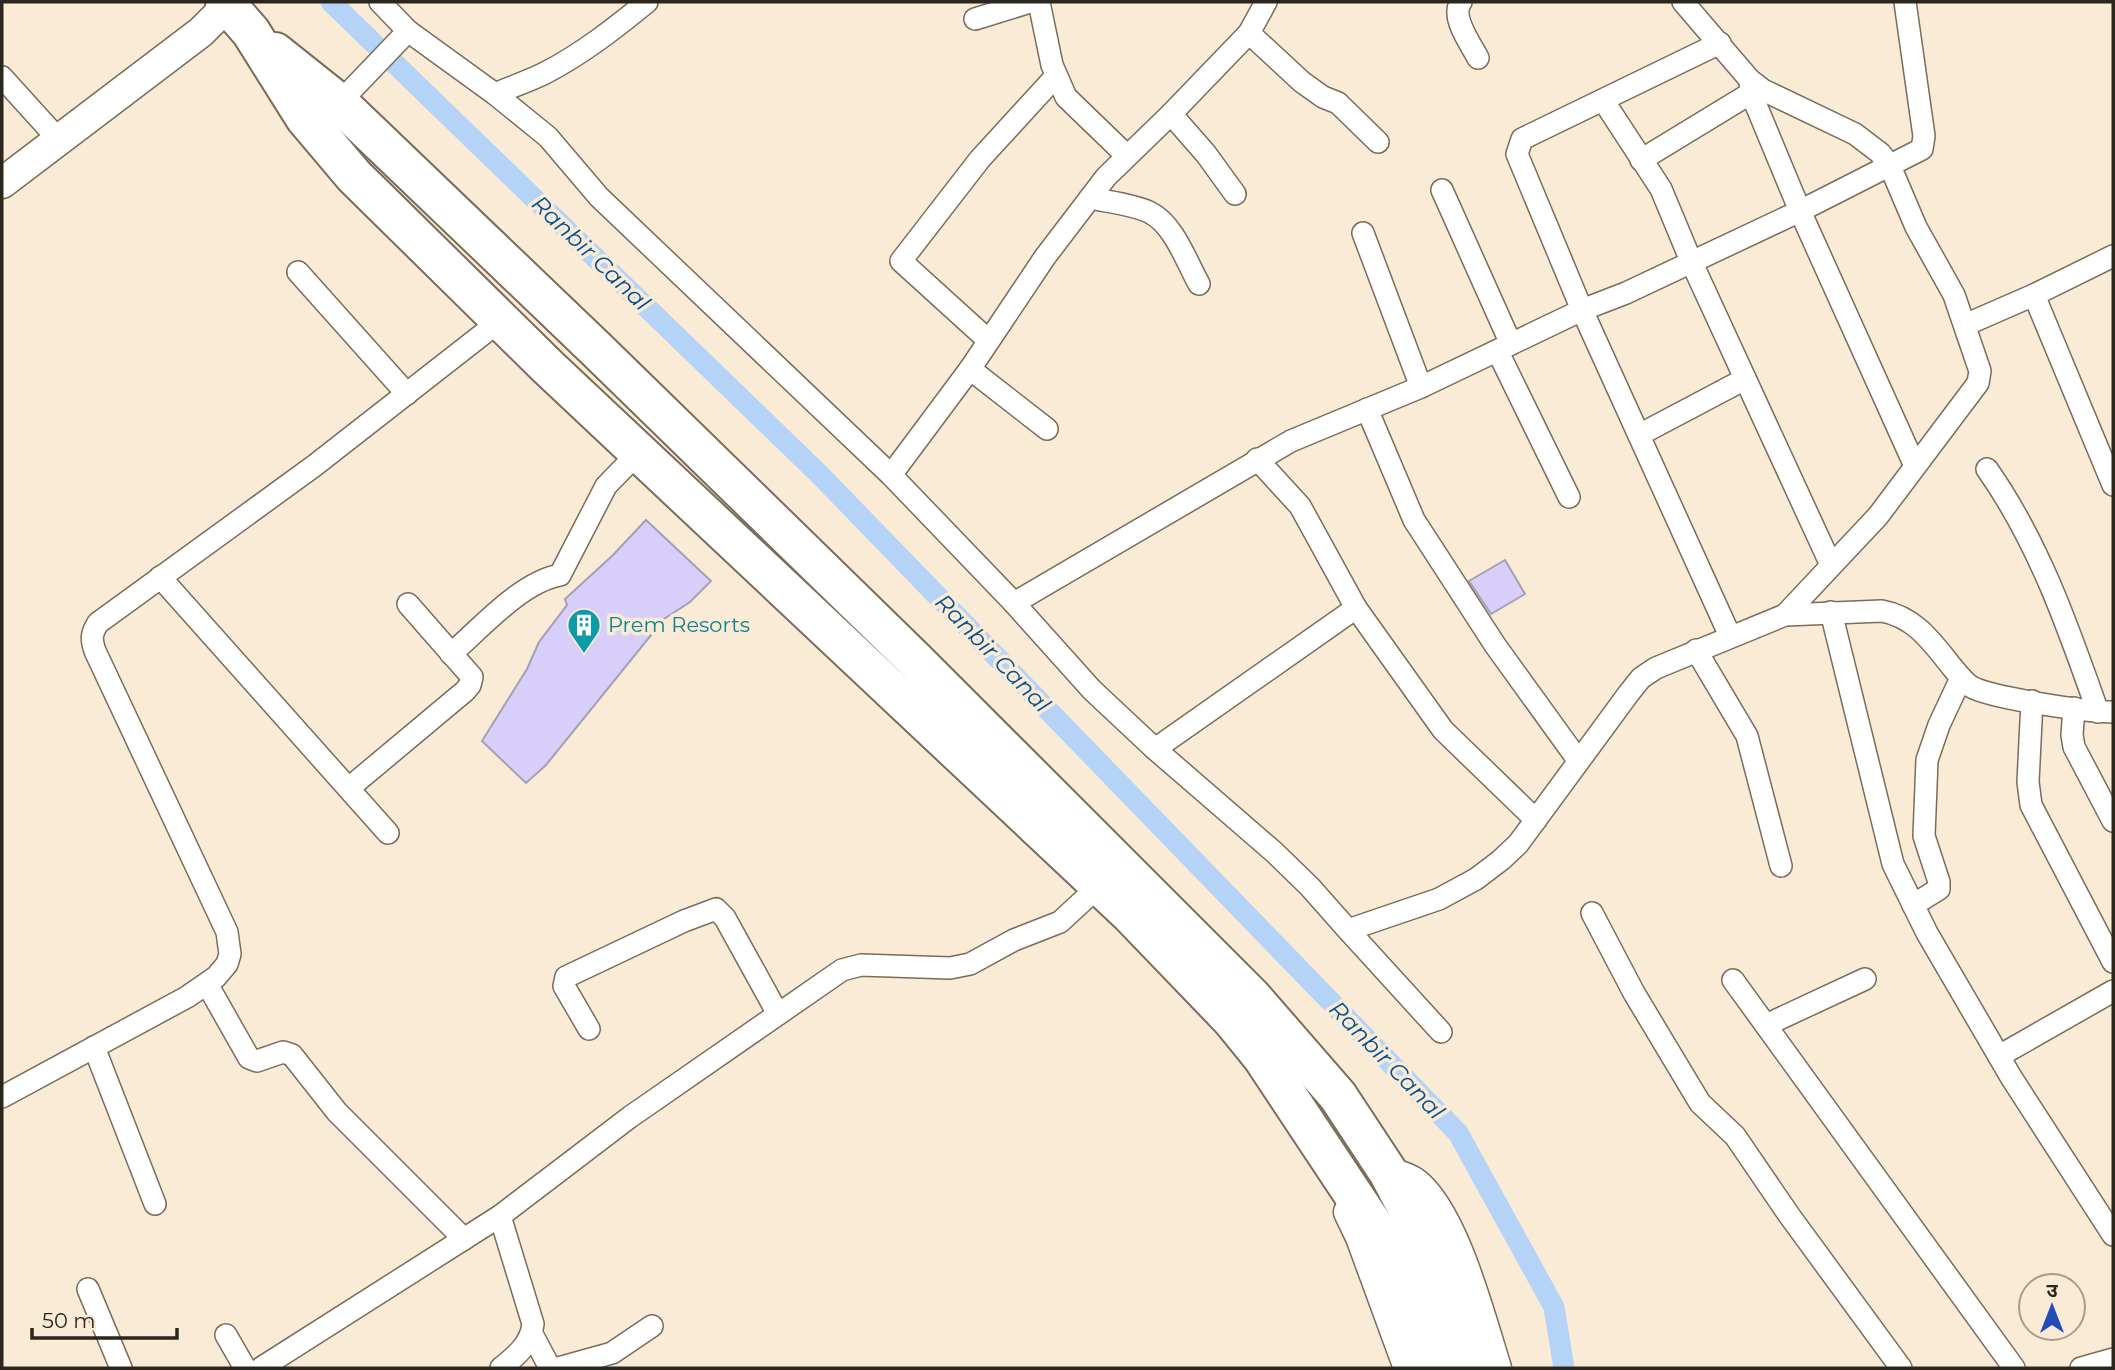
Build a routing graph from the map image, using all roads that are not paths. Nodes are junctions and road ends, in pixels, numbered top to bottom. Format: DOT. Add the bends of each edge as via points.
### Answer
graph roads {
  1 [pos="380,2"];
  2 [pos="648,2"];
  3 [pos="1030,2"];
  4 [pos="1036,2"];
  5 [pos="1266,2"];
  6 [pos="1461,2"];
  7 [pos="1683,2"];
  8 [pos="1905,2"];
  9 [pos="235,13"];
  10 [pos="975,19"];
  11 [pos="1249,33"];
  12 [pos="401,38"];
  13 [pos="1720,43"];
  14 [pos="1478,58"];
  15 [pos="1056,76"];
  16 [pos="2,77"];
  17 [pos="1751,87"];
  18 [pos="495,94"];
  19 [pos="1603,100"];
  20 [pos="339,103"];
  21 [pos="1171,114"];
  22 [pos="59,140"];
  23 [pos="1378,142"];
  24 [pos="1126,155"];
  25 [pos="1641,160"];
  26 [pos="1890,166"];
  27 [pos="2,183"];
  28 [pos="1442,190"];
  29 [pos="1235,194"];
  30 [pos="1090,198"];
  31 [pos="1800,211"];
  32 [pos="1363,233"];
  33 [pos="2113,256"];
  34 [pos="1691,261"];
  35 [pos="298,272"];
  36 [pos="1199,284"];
  37 [pos="2034,295"];
  38 [pos="1582,310"];
  39 [pos="501,320"];
  40 [pos="1965,325"];
  41 [pos="988,340"];
  42 [pos="1505,348"];
  43 [pos="970,369"];
  44 [pos="1745,379"];
  45 [pos="1421,387"];
  46 [pos="407,394"];
  47 [pos="1367,409"];
  48 [pos="1047,429"];
  49 [pos="1639,435"];
  50 [pos="639,452"];
  51 [pos="1256,459"];
  52 [pos="1915,466"];
  53 [pos="1987,469"];
  54 [pos="891,475"];
  55 [pos="2113,485"];
  56 [pos="1569,497"];
  57 [pos="1831,565"];
  58 [pos="160,577"];
  59 [pos="1014,603"];
  60 [pos="408,604"];
  61 [pos="1356,608"];
  62 [pos="1831,611"];
  63 [pos="1785,615"];
  64 [pos="1730,636"];
  65 [pos="1696,650"];
  66 [pos="451,654"];
  67 [pos="1961,678"];
  68 [pos="2032,701"];
  69 [pos="2074,708"];
  70 [pos="2106,712"];
  71 [pos="1155,749"];
  72 [pos="1578,760"];
  73 [pos="349,788"];
  74 [pos="1536,820"];
  75 [pos="2113,821"];
  76 [pos="388,833"];
  77 [pos="1781,866"];
  78 [pos="1099,886"];
  79 [pos="1913,905"];
  80 [pos="1592,912"];
  81 [pos="1348,930"];
  82 [pos="2113,962"];
  83 [pos="1865,979"];
  84 [pos="1733,981"];
  85 [pos="207,984"];
  86 [pos="2113,991"];
  87 [pos="778,1014"];
  88 [pos="1766,1025"];
  89 [pos="589,1029"];
  90 [pos="1441,1032"];
  91 [pos="94,1046"];
  92 [pos="1999,1056"];
  93 [pos="2,1097"];
  94 [pos="1324,1152"];
  95 [pos="1388,1172"];
  96 [pos="155,1204"];
  97 [pos="500,1216"];
  98 [pos="2113,1235"];
  99 [pos="464,1239"];
  100 [pos="88,1289"];
  101 [pos="652,1326"];
  102 [pos="532,1334"];
  103 [pos="226,1335"];
  104 [pos="2113,1359"];
  105 [pos="121,1368"];
  106 [pos="245,1368"];
  107 [pos="261,1368"];
  108 [pos="500,1368"];
  109 [pos="550,1368"];
  110 [pos="558,1368"];
  111 [pos="1409,1368"];
  112 [pos="1442,1368"];
  113 [pos="1474,1368"];
  114 [pos="1496,1368"];
  115 [pos="1902,1368"];
  116 [pos="2014,1368"];
  117 [pos="2081,1368"];
  1 -- 12 [label="street"];
  2 -- 18 [label="street" via="574,57"];
  3 -- 10 [label="street"];
  4 -- 15 [label="street"];
  5 -- 11 [label="street"];
  6 -- 14 [label="street" via="1458,16"];
  7 -- 13 [label="street"];
  8 -- 26 [label="street" via="1924,144"];
  9 -- 20 [label="highway"];
  9 -- 22 [label="street" via="201,32"];
  9 -- 39 [label="highway" via="325,144"];
  11 -- 21 [label="street"];
  11 -- 23 [label="street" via="1302,82 1338,103"];
  12 -- 18 [label="street"];
  12 -- 20 [label="street"];
  13 -- 17 [label="street"];
  13 -- 19 [label="street"];
  15 -- 24 [label="street" via="1066,97"];
  15 -- 41 [label="street" via="980,159 901,261"];
  16 -- 22 [label="street"];
  17 -- 25 [label="street"];
  17 -- 26 [label="street" via="1868,142"];
  17 -- 31 [label="street"];
  18 -- 54 [label="street" via="548,137 598,197"];
  19 -- 25 [label="street"];
  19 -- 38 [label="street" via="1522,139 1517,154"];
  20 -- 95 [label="highway" via="896,641 1252,997 1338,1096"];
  21 -- 24 [label="street"];
  21 -- 29 [label="street"];
  22 -- 27 [label="street"];
  24 -- 30 [label="street"];
  25 -- 34 [label="street" via="1661,189"];
  26 -- 31 [label="street"];
  26 -- 40 [label="street"];
  28 -- 42 [label="street"];
  30 -- 36 [label="street" via="1158,217"];
  30 -- 41 [label="street"];
  31 -- 34 [label="street"];
  31 -- 52 [label="street"];
  32 -- 45 [label="street"];
  33 -- 37 [label="street"];
  34 -- 38 [label="street"];
  34 -- 44 [label="street"];
  35 -- 46 [label="street"];
  37 -- 40 [label="street"];
  37 -- 55 [label="street"];
  38 -- 42 [label="street"];
  38 -- 49 [label="street"];
  39 -- 46 [label="street"];
  39 -- 50 [label="highway"];
  40 -- 52 [label="street" via="1980,371 1978,383"];
  41 -- 43 [label="street"];
  42 -- 45 [label="street"];
  42 -- 56 [label="street"];
  43 -- 48 [label="street"];
  43 -- 54 [label="street"];
  44 -- 49 [label="street"];
  44 -- 57 [label="street"];
  45 -- 47 [label="street"];
  46 -- 58 [label="street"];
  47 -- 51 [label="street"];
  47 -- 72 [label="street" via="1415,520 1495,645"];
  49 -- 64 [label="street"];
  50 -- 66 [label="street" via="606,486 560,575 525,590"];
  50 -- 78 [label="highway"];
  51 -- 59 [label="street"];
  51 -- 61 [label="street" via="1300,506"];
  52 -- 57 [label="street" via="1878,516"];
  53 -- 70 [label="street" via="2035,549"];
  54 -- 59 [label="street"];
  57 -- 63 [label="street"];
  58 -- 73 [label="street"];
  58 -- 85 [label="street" via="99,623 91,638 227,932 227,964"];
  59 -- 71 [label="street" via="1092,690"];
  60 -- 66 [label="street"];
  61 -- 71 [label="street"];
  61 -- 74 [label="street" via="1443,730"];
  62 -- 63 [label="street"];
  62 -- 67 [label="street" via="1882,611 1905,618"];
  62 -- 79 [label="street" via="1893,864"];
  63 -- 64 [label="street"];
  64 -- 65 [label="street"];
  65 -- 72 [label="street" via="1641,678"];
  65 -- 77 [label="street" via="1747,736"];
  66 -- 73 [label="street" via="471,677 470,685"];
  67 -- 68 [label="street" via="1983,692"];
  67 -- 79 [label="street" via="1927,760 1924,836 1939,889"];
  68 -- 69 [label="street"];
  68 -- 82 [label="street" via="2031,805"];
  69 -- 70 [label="street"];
  69 -- 75 [label="street" via="2074,747"];
  71 -- 81 [label="street" via="1274,852"];
  72 -- 74 [label="street"];
  73 -- 76 [label="street"];
  74 -- 81 [label="street" via="1518,844 1476,878 1420,907"];
  78 -- 87 [label="street" via="1060,922 970,964 850,967"];
  78 -- 94 [label="highway" via="1233,1020"];
  79 -- 92 [label="street"];
  80 -- 115 [label="street" via="1700,1103 1735,1136"];
  81 -- 90 [label="street"];
  83 -- 88 [label="street"];
  84 -- 88 [label="street"];
  85 -- 91 [label="street"];
  85 -- 99 [label="street" via="249,1058 257,1061 283,1052 292,1055 337,1112"];
  86 -- 92 [label="street"];
  87 -- 89 [label="street" via="716,909 566,977 564,986"];
  87 -- 97 [label="street" via="630,1117"];
  88 -- 116 [label="street"];
  91 -- 93 [label="street"];
  91 -- 96 [label="street"];
  92 -- 98 [label="street"];
  94 -- 111 [label="street"];
  94 -- 112 [label="highway" via="1413,1290"];
  95 -- 113 [label="highway" via="1446,1282"];
  95 -- 114 [label="street" via="1412,1182 1431,1200 1462,1264"];
  97 -- 99 [label="street"];
  97 -- 102 [label="street" via="529,1307"];
  99 -- 107 [label="street"];
  100 -- 105 [label="street"];
  101 -- 110 [label="street" via="612,1353"];
  102 -- 108 [label="street"];
  102 -- 109 [label="street"];
  103 -- 106 [label="street"];
  104 -- 117 [label="street"];
}
